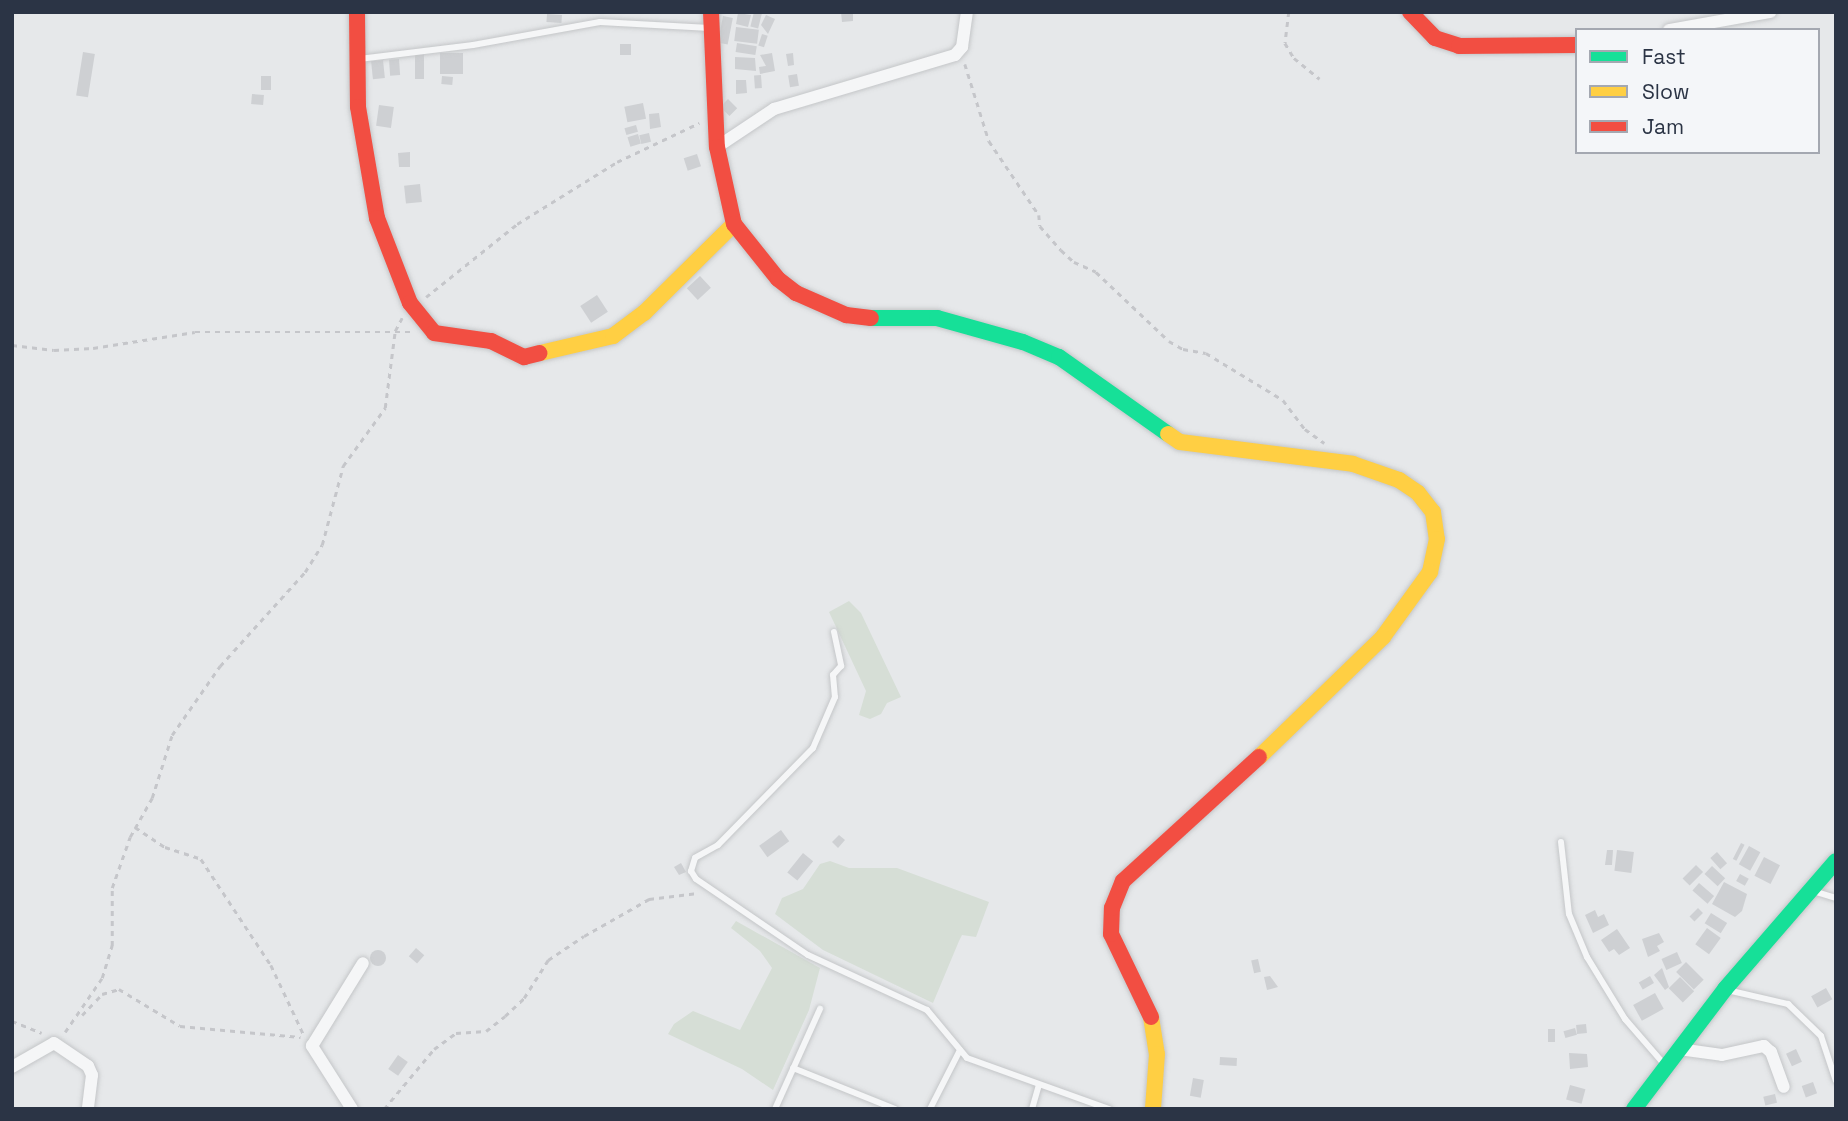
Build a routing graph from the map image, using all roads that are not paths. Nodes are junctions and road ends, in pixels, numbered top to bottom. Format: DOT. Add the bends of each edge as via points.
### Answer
graph roads {
  1 [pos="356,12"];
  2 [pos="967,12"];
  3 [pos="1410,12"];
  4 [pos="1770,12"];
  5 [pos="710,20"];
  6 [pos="1680,28"];
  7 [pos="1575,46"];
  8 [pos="357,59"];
  9 [pos="717,147"];
  10 [pos="734,224"];
  11 [pos="834,632"];
  12 [pos="1561,842"];
  13 [pos="1836,861"];
  14 [pos="1808,889"];
  15 [pos="1836,898"];
  16 [pos="363,963"];
  17 [pos="1725,989"];
  18 [pos="820,1009"];
  19 [pos="1679,1049"];
  20 [pos="960,1050"];
  21 [pos="1665,1066"];
  22 [pos="12,1067"];
  23 [pos="793,1068"];
  24 [pos="1836,1080"];
  25 [pos="1039,1085"];
  26 [pos="1784,1087"];
  27 [pos="88,1109"];
  28 [pos="352,1109"];
  29 [pos="775,1109"];
  30 [pos="895,1109"];
  31 [pos="930,1109"];
  32 [pos="1032,1109"];
  33 [pos="1109,1109"];
  34 [pos="1153,1109"];
  35 [pos="1634,1109"];
  1 -- 8 [label="street"];
  2 -- 9 [label="street" via="959,51 774,109"];
  3 -- 7 [label="street" via="1435,38 1459,46"];
  4 -- 6 [label="street"];
  5 -- 8 [label="lane" via="600,22 473,46"];
  5 -- 9 [label="street"];
  8 -- 10 [label="street" via="366,167 388,255 413,306 434,333 491,341 524,357 613,336 644,313"];
  9 -- 10 [label="street"];
  10 -- 34 [label="street" via="778,279 819,307 873,318 937,318 1023,342 1059,357 1180,442 1344,463 1399,480 1418,493 1433,512 1434,557 1419,591 1342,681 1123,881 1112,908 1111,934 1143,993 1154,1025"];
  11 -- 20 [label="lane" via="841,666 832,675 835,697 813,748 718,845 692,864 696,879 808,955 927,1010"];
  12 -- 21 [label="lane" via="1569,914 1587,957 1625,1019"];
  13 -- 14 [label="street"];
  14 -- 15 [label="lane"];
  14 -- 17 [label="street"];
  16 -- 28 [label="street" via="312,1046"];
  17 -- 19 [label="street"];
  17 -- 24 [label="lane" via="1745,998 1788,1004 1821,1037"];
  18 -- 23 [label="lane"];
  19 -- 21 [label="street"];
  19 -- 26 [label="street" via="1722,1055 1764,1046 1771,1052"];
  20 -- 25 [label="lane" via="967,1058"];
  20 -- 31 [label="lane"];
  21 -- 35 [label="street"];
  22 -- 27 [label="street" via="54,1043 88,1066 92,1075"];
  23 -- 29 [label="lane"];
  23 -- 30 [label="lane"];
  25 -- 32 [label="lane"];
  25 -- 33 [label="lane"];
}
